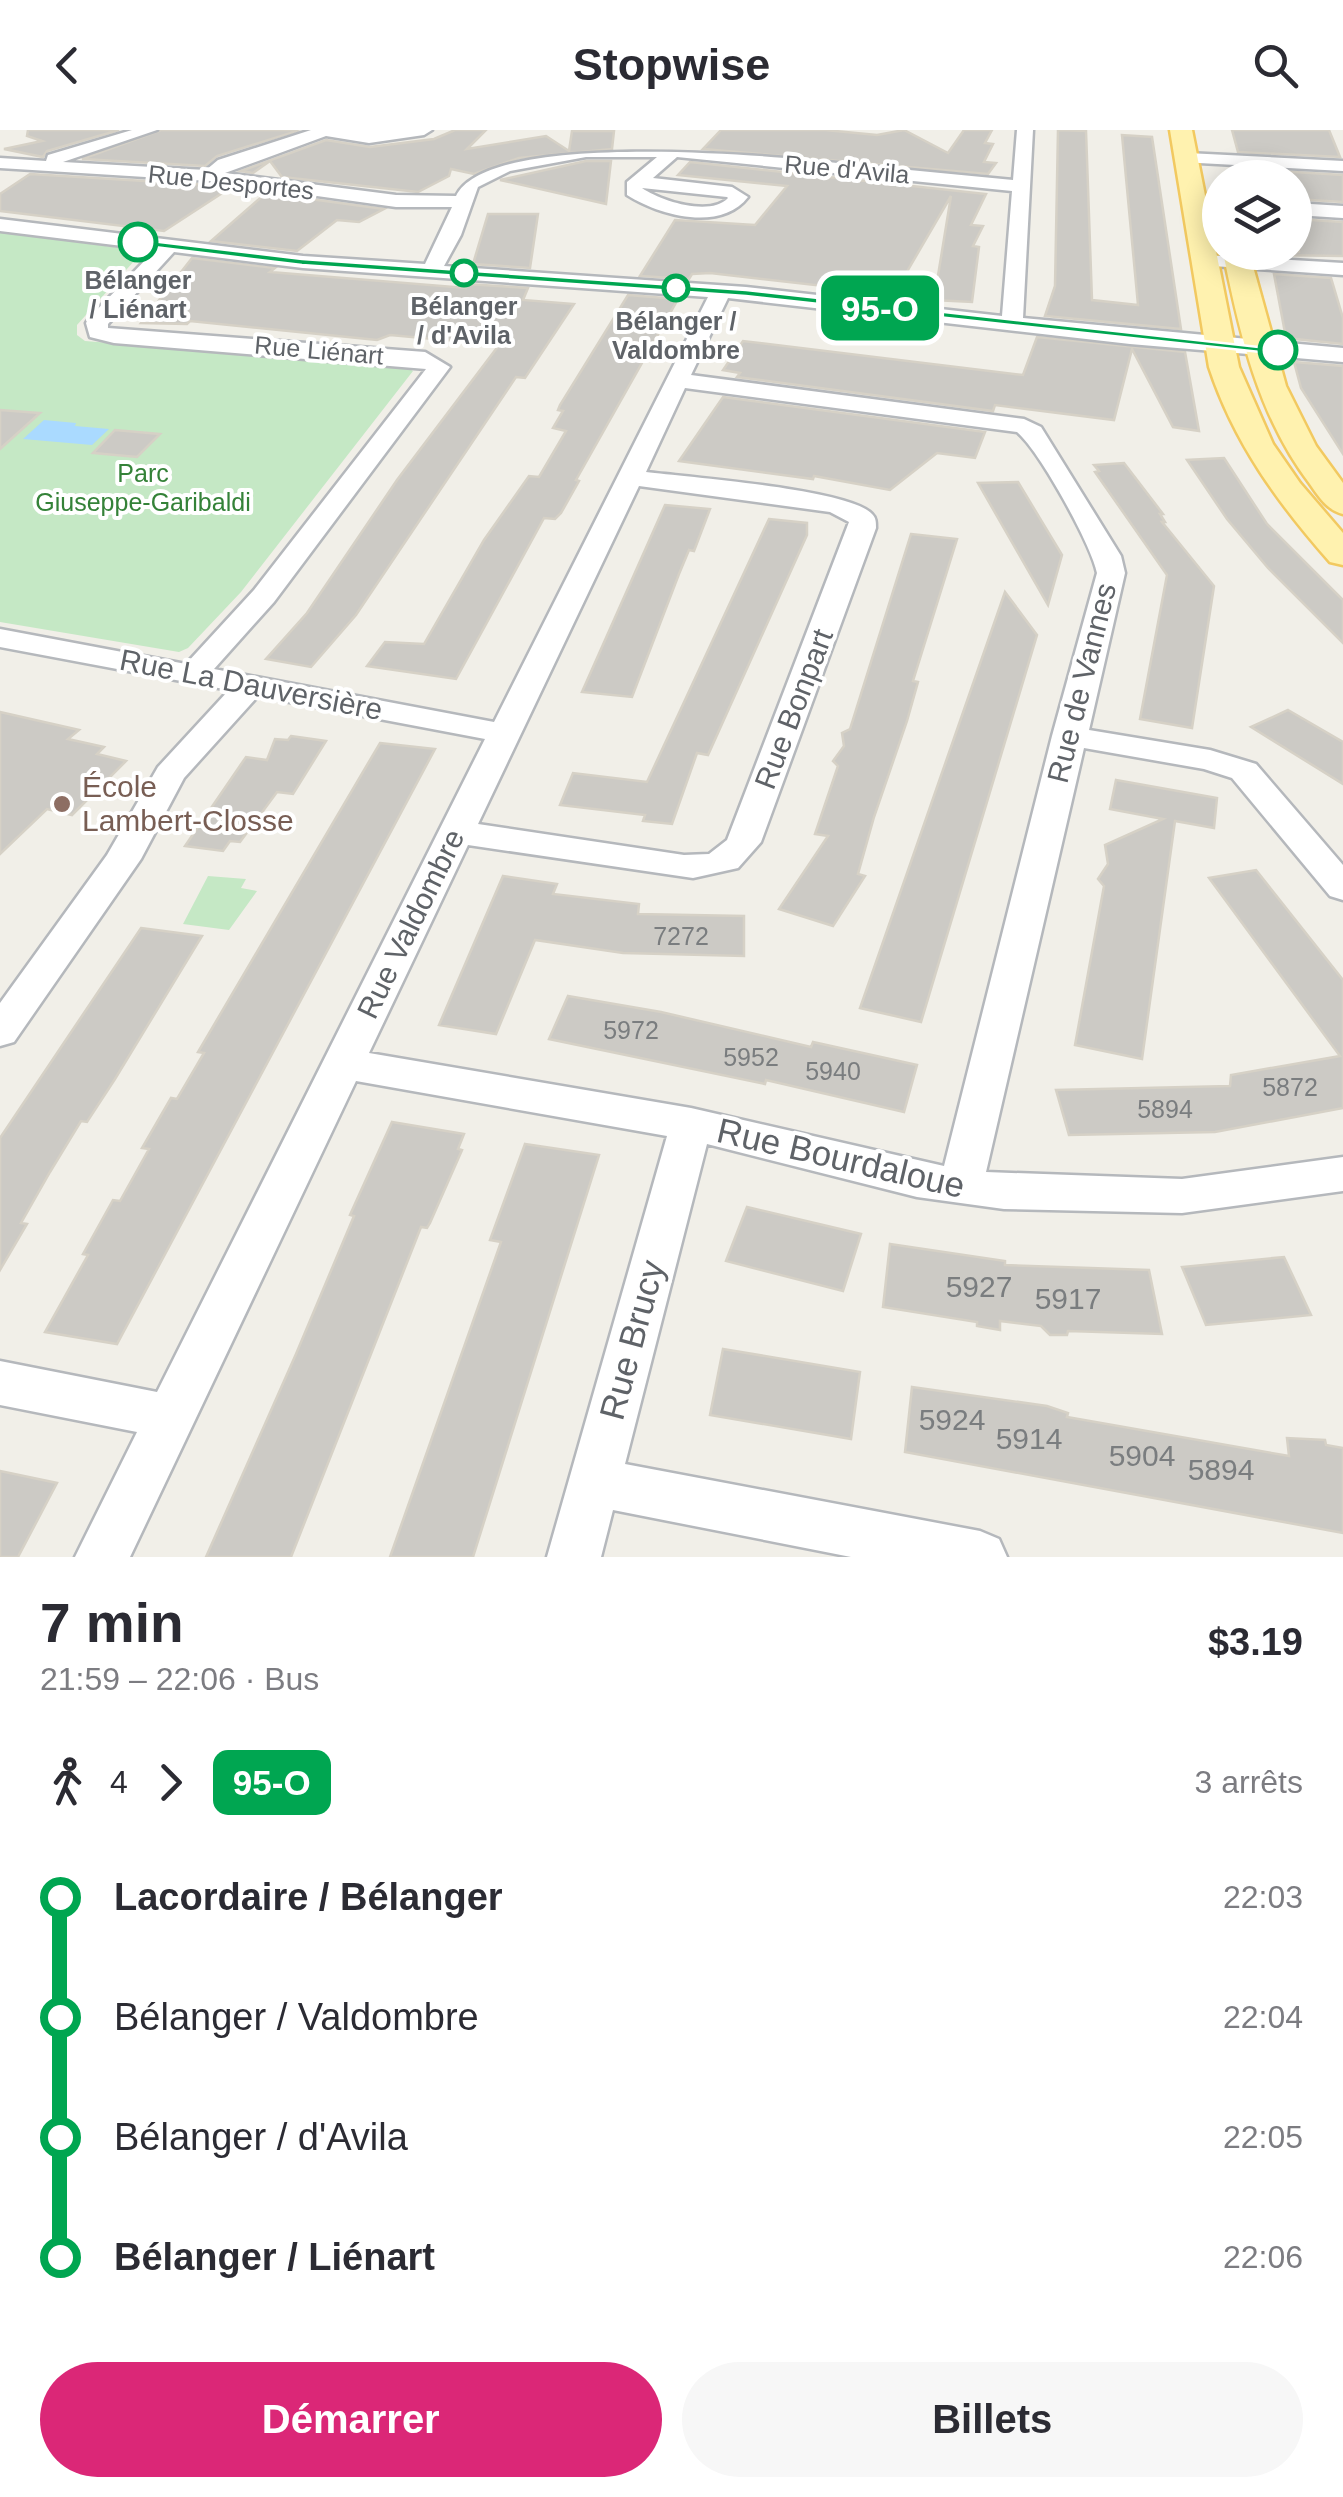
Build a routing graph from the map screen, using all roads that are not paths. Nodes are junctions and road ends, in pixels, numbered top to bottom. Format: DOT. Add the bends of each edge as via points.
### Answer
graph roads {
  1 [pos="148,130"];
  2 [pos="326,130"];
  3 [pos="424,130"];
  4 [pos="1025,130"];
  5 [pos="1181,130"];
  6 [pos="1209,130"];
  7 [pos="673,152"];
  8 [pos="1187,158"];
  9 [pos="1216,160"];
  10 [pos="0,163"];
  11 [pos="1202,163"];
  12 [pos="33,165"];
  13 [pos="1343,166"];
  14 [pos="1312,167"];
  15 [pos="0,175"];
  16 [pos="210,176"];
  17 [pos="639,182"];
  18 [pos="1022,186"];
  19 [pos="1202,190"];
  20 [pos="462,202"];
  21 [pos="1312,210"];
  22 [pos="1343,212"];
  23 [pos="0,225"];
  24 [pos="169,246"];
  25 [pos="1312,266"];
  26 [pos="1343,269"];
  27 [pos="1206,270"];
  28 [pos="1240,270"];
  29 [pos="431,271"];
  30 [pos="721,291"];
  31 [pos="1012,323"];
  32 [pos="1220,346"];
  33 [pos="1260,349"];
  34 [pos="1343,355"];
  35 [pos="676,380"];
  36 [pos="629,477"];
  37 [pos="1343,504"];
  38 [pos="1343,554"];
  39 [pos="0,638"];
  40 [pos="192,674"];
  41 [pos="251,685"];
  42 [pos="503,732"];
  43 [pos="1068,736"];
  44 [pos="455,832"];
  45 [pos="1343,888"];
  46 [pos="0,1032"];
  47 [pos="343,1064"];
  48 [pos="691,1124"];
  49 [pos="1343,1174"];
  50 [pos="961,1186"];
  51 [pos="0,1383"];
  52 [pos="171,1417"];
  53 [pos="593,1482"];
  54 [pos="102,1557"];
  55 [pos="574,1557"];
  56 [pos="980,1557"];
  1 -- 12 [label="street"];
  2 -- 3 [label="street" via="369,138"];
  2 -- 16 [label="street" via="224,164"];
  4 -- 18 [label="street"];
  5 -- 8 [label="main road"];
  6 -- 9 [label="main road"];
  7 -- 17 [label="street"];
  7 -- 18 [label="street, Rue d'Avila"];
  7 -- 20 [label="street, Rue d'Avila" via="608,149 531,158 476,180"];
  8 -- 11 [label="street"];
  8 -- 19 [label="main road"];
  10 -- 12 [label="street, Rue Desportes"];
  12 -- 15 [label="street"];
  12 -- 16 [label="street, Rue Desportes"];
  13 -- 14 [label="street"];
  16 -- 20 [label="street, Rue Desportes" via="396,201"];
  17 -- 17 [label="street" via="631,188 638,196 672,206 725,210 740,196"];
  18 -- 31 [label="street"];
  20 -- 29 [label="street, Rue d'Avila"];
  21 -- 22 [label="street"];
  23 -- 24 [label="street"];
  24 -- 29 [label="street"];
  24 -- 40 [label="street, Rue Liénart" via="97,323 98,332 425,359 439,367 264,596"];
  25 -- 26 [label="street"];
  27 -- 32 [label="main road"];
  28 -- 33 [label="main road"];
  29 -- 30 [label="street"];
  30 -- 31 [label="street"];
  30 -- 35 [label="street, Rue Valdombre"];
  31 -- 32 [label="street"];
  32 -- 33 [label="street"];
  32 -- 38 [label="main road" via="1229,387 1252,437"];
  33 -- 34 [label="street"];
  33 -- 37 [label="main road" via="1283,420"];
  35 -- 36 [label="street, Rue Valdombre"];
  35 -- 43 [label="street, Rue de Vannes" via="1010,422 1032,432 1111,573"];
  36 -- 42 [label="street, Rue Valdombre"];
  36 -- 44 [label="street, Rue Bonpart" via="836,506 862,518 744,842 728,860 702,867"];
  39 -- 40 [label="street, Rue La Dauversière"];
  40 -- 41 [label="street, Rue La Dauversière"];
  41 -- 42 [label="street, Rue La Dauversière"];
  41 -- 46 [label="street" via="170,774 124,858"];
  42 -- 44 [label="street, Rue Valdombre"];
  43 -- 45 [label="street" via="1244,771"];
  43 -- 50 [label="street, Rue de Vannes"];
  44 -- 47 [label="street, Rue Valdombre"];
  47 -- 48 [label="street, Rue Bourdaloue"];
  47 -- 52 [label="street, Rue Valdombre"];
  48 -- 50 [label="street, Rue Bourdaloue"];
  48 -- 53 [label="street, Rue Brucy"];
  49 -- 50 [label="street, Rue Bourdaloue" via="1182,1196"];
  51 -- 52 [label="street"];
  52 -- 54 [label="street, Rue Valdombre"];
  53 -- 55 [label="street, Rue Brucy"];
  53 -- 56 [label="street"];
}
